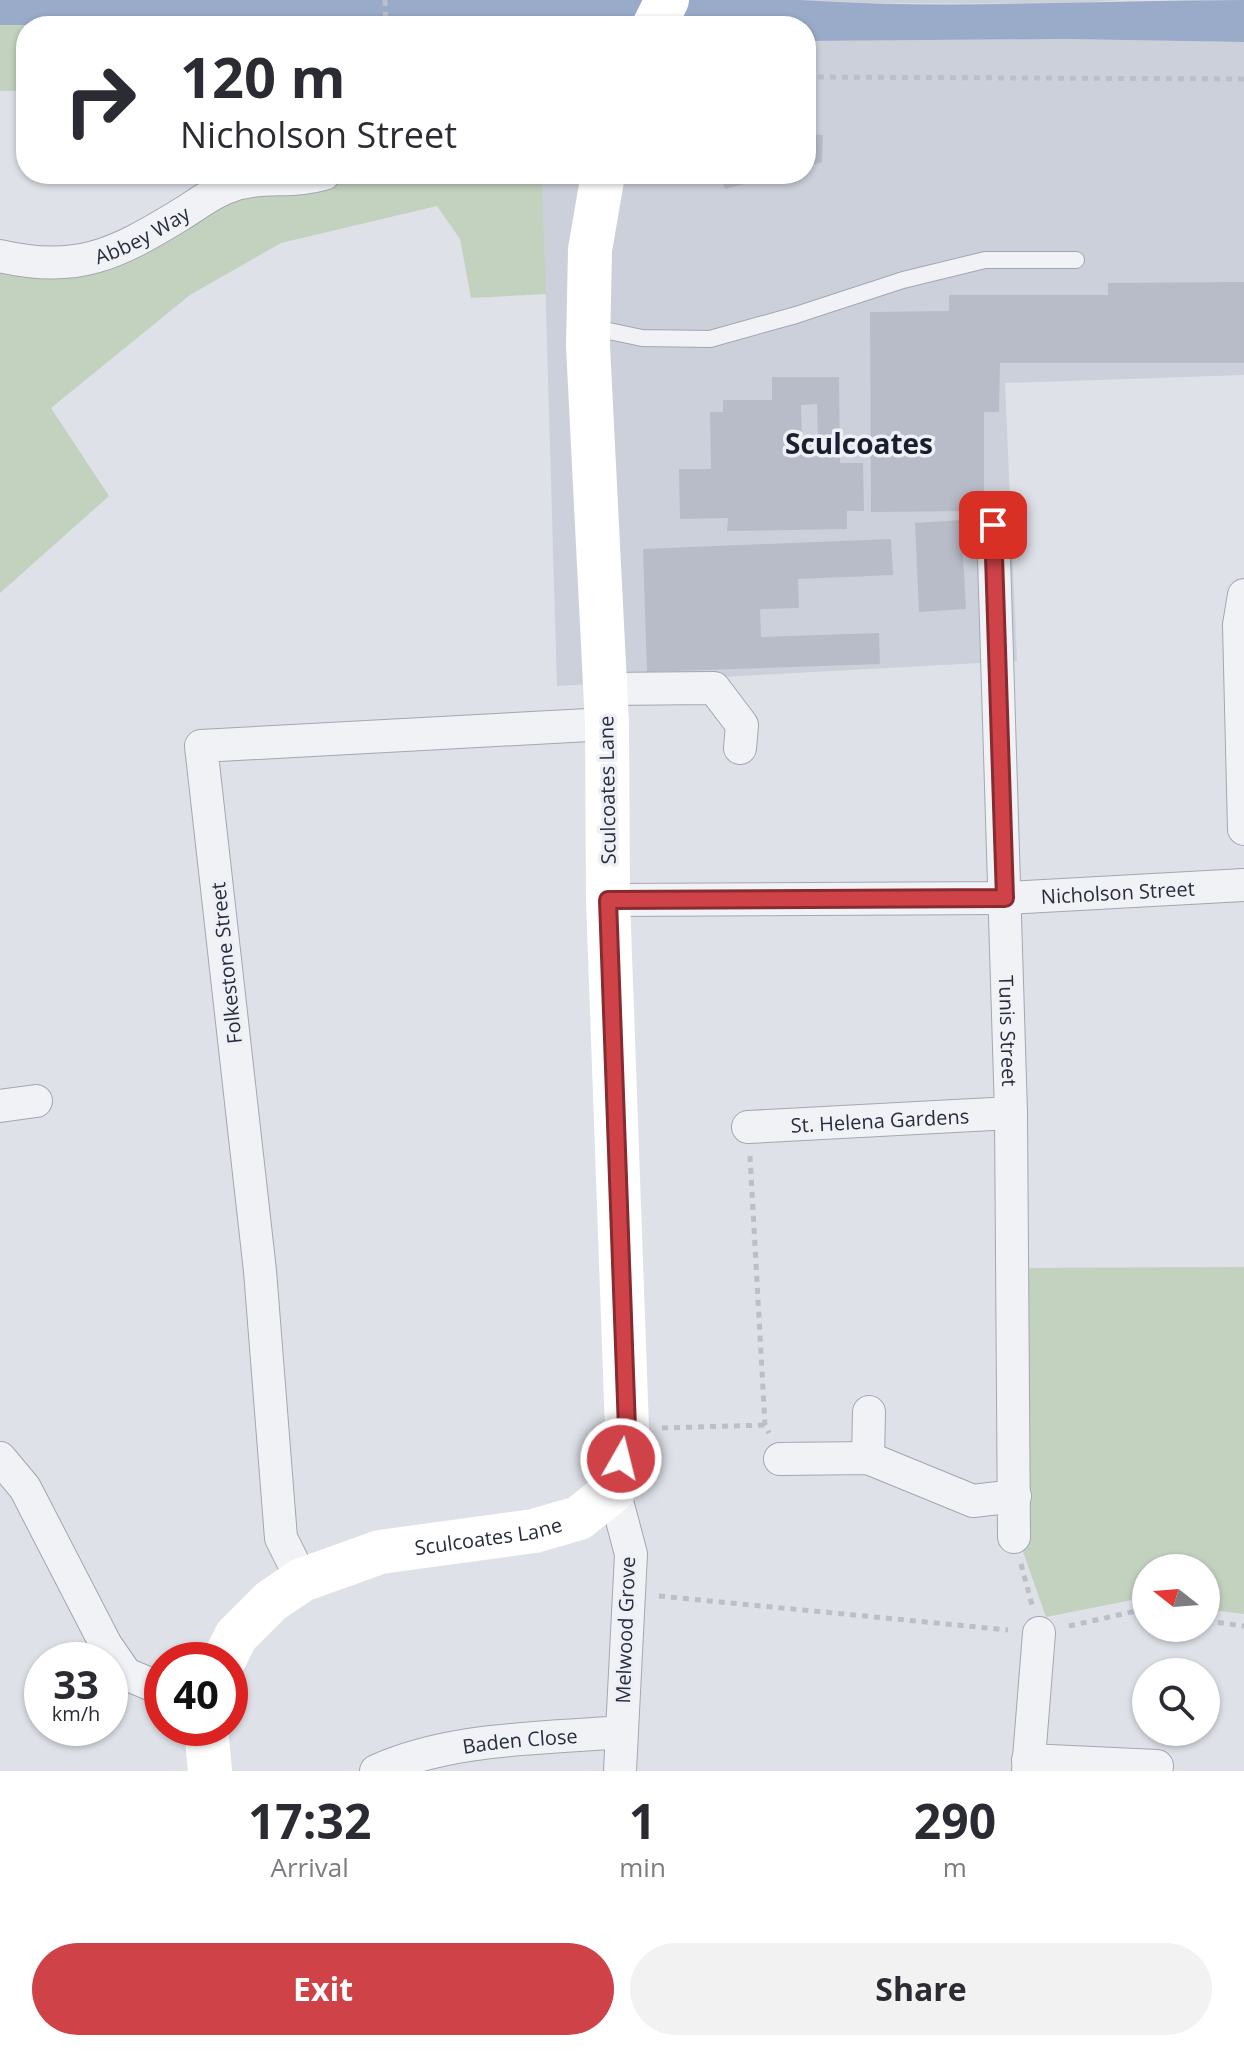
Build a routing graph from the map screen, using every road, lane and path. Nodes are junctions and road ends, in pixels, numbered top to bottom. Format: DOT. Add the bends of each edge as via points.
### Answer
graph roads {
  1 [pos="816,77"];
  2 [pos="1244,79"];
  3 [pos="236,184"];
  4 [pos="601,184"];
  5 [pos="0,256"];
  6 [pos="1076,260"];
  7 [pos="588,326"];
  8 [pos="993,525"];
  9 [pos="1244,595"];
  10 [pos="606,707"];
  11 [pos="740,748"];
  12 [pos="1244,829"];
  13 [pos="1244,885"];
  14 [pos="1005,898"];
  15 [pos="608,900"];
  16 [pos="36,1101"];
  17 [pos="0,1106"];
  18 [pos="1011,1113"];
  19 [pos="748,1127"];
  20 [pos="869,1412"];
  21 [pos="627,1429"];
  22 [pos="0,1458"];
  23 [pos="868,1458"];
  24 [pos="780,1459"];
  25 [pos="614,1490"];
  26 [pos="1015,1496"];
  27 [pos="1014,1537"];
  28 [pos="302,1580"];
  29 [pos="629,1593"];
  30 [pos="1132,1612"];
  31 [pos="1220,1623"];
  32 [pos="1244,1626"];
  33 [pos="1039,1633"];
  34 [pos="233,1642"];
  35 [pos="144,1682"];
  36 [pos="621,1732"];
  37 [pos="208,1746"];
  38 [pos="1028,1766"];
  39 [pos="1157,1766"];
  40 [pos="210,1771"];
  41 [pos="376,1771"];
  42 [pos="620,1771"];
  1 -- 2 [label="path"];
  3 -- 5 [label="street, Abbey Way" via="100,257 68,263"];
  4 -- 7 [label="street, Sculcoates Lane" via="590,250"];
  6 -- 7 [label="lane" via="985,260 710,339 642,338"];
  7 -- 10 [label="street, Sculcoates Lane"];
  8 -- 14 [label="street, Tunis Street"];
  9 -- 12 [label="street" via="1239,625"];
  10 -- 11 [label="street" via="714,688 742,725"];
  10 -- 15 [label="street, Sculcoates Lane"];
  10 -- 28 [label="street, Folkestone Street" via="201,746 260,1271 281,1538"];
  13 -- 14 [label="street, Nicholson Street"];
  14 -- 15 [label="street, Nicholson Street"];
  14 -- 18 [label="street, Tunis Street"];
  15 -- 21 [label="street, Sculcoates Lane"];
  16 -- 17 [label="street"];
  18 -- 19 [label="street, St. Helena Gardens"];
  18 -- 26 [label="street, Tunis Street"];
  19 -- 21 [label="path" via="765,1425"];
  20 -- 23 [label="street"];
  21 -- 25 [label="street, Sculcoates Lane"];
  22 -- 35 [label="street" via="25,1488 106,1645 126,1674"];
  23 -- 24 [label="street"];
  23 -- 26 [label="street" via="973,1501"];
  25 -- 28 [label="street, Sculcoates Lane" via="579,1518 534,1531 380,1552"];
  25 -- 29 [label="street, Melwood Grove" via="631,1554"];
  26 -- 27 [label="street, Tunis Street"];
  27 -- 33 [label="path"];
  28 -- 34 [label="street, Sculcoates Lane" via="271,1601"];
  29 -- 33 [label="path"];
  29 -- 36 [label="street, Melwood Grove"];
  30 -- 33 [label="path"];
  31 -- 32 [label="path"];
  33 -- 38 [label="street"];
  36 -- 41 [label="street, Baden Close" via="462,1745"];
  36 -- 42 [label="street, Melwood Grove"];
  37 -- 40 [label="street"];
  38 -- 39 [label="street"];
}
